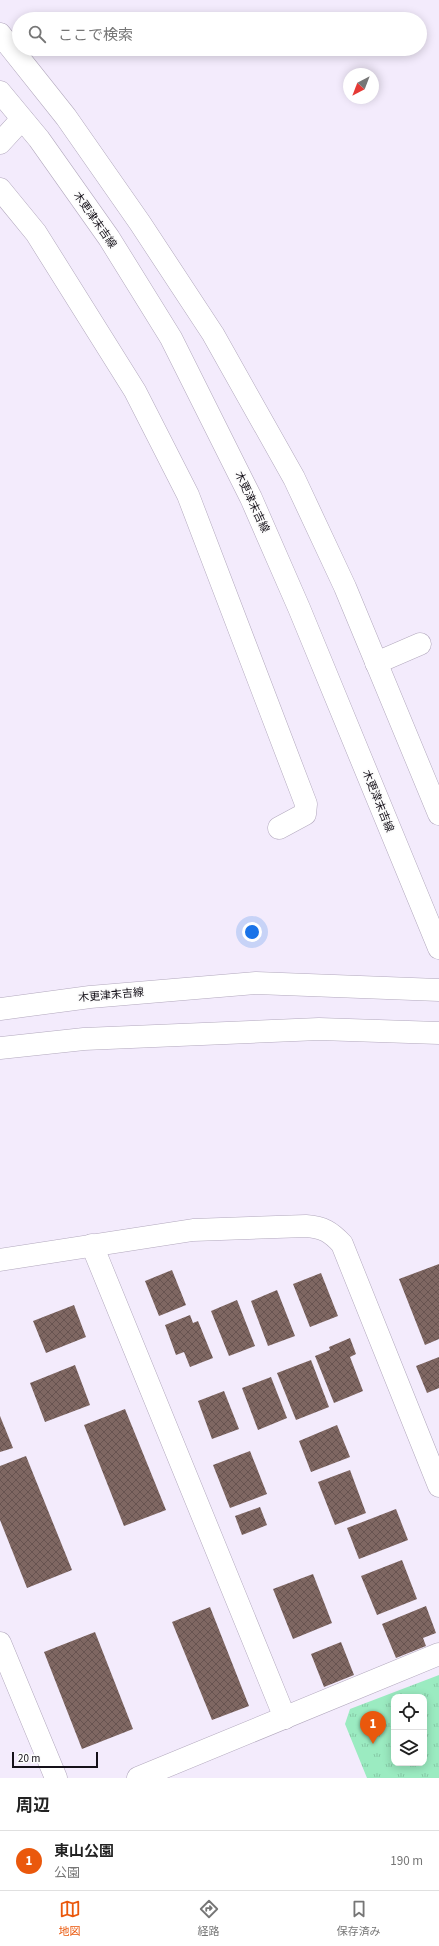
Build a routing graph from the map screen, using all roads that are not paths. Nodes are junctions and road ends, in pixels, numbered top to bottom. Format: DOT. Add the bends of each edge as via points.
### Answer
graph roads {
  1 [pos="0,34"];
  2 [pos="12,49"];
  3 [pos="17,56"];
  4 [pos="0,92"];
  5 [pos="22,119"];
  6 [pos="0,143"];
  7 [pos="0,189"];
  8 [pos="420,644"];
  9 [pos="376,663"];
  10 [pos="439,814"];
  11 [pos="279,828"];
  12 [pos="439,948"];
  13 [pos="439,990"];
  14 [pos="0,1009"];
  15 [pos="439,1033"];
  16 [pos="0,1048"];
  17 [pos="92,1245"];
  18 [pos="0,1260"];
  19 [pos="439,1486"];
  20 [pos="0,1643"];
  21 [pos="439,1654"];
  22 [pos="285,1718"];
  23 [pos="56,1778"];
  24 [pos="138,1778"];
  1 -- 2 [label="main road"];
  3 -- 9 [label="main road" via="66,117 213,334 294,478 345,587"];
  4 -- 5 [label="main road, 木更津末吉線"];
  5 -- 6 [label="main road"];
  5 -- 12 [label="main road, 木更津末吉線" via="109,238 171,338 251,498"];
  7 -- 11 [label="main road" via="36,233 136,391 188,495 306,804 305,814"];
  8 -- 9 [label="main road"];
  9 -- 10 [label="main road"];
  13 -- 14 [label="main road, 木更津末吉線" via="256,983 90,997"];
  15 -- 16 [label="main road" via="319,1028 84,1040"];
  17 -- 18 [label="main road"];
  17 -- 19 [label="main road" via="193,1230 306,1226 320,1227 332,1233 342,1244"];
  17 -- 22 [label="main road"];
  20 -- 23 [label="main road"];
  21 -- 22 [label="main road"];
  22 -- 24 [label="main road"];
}
